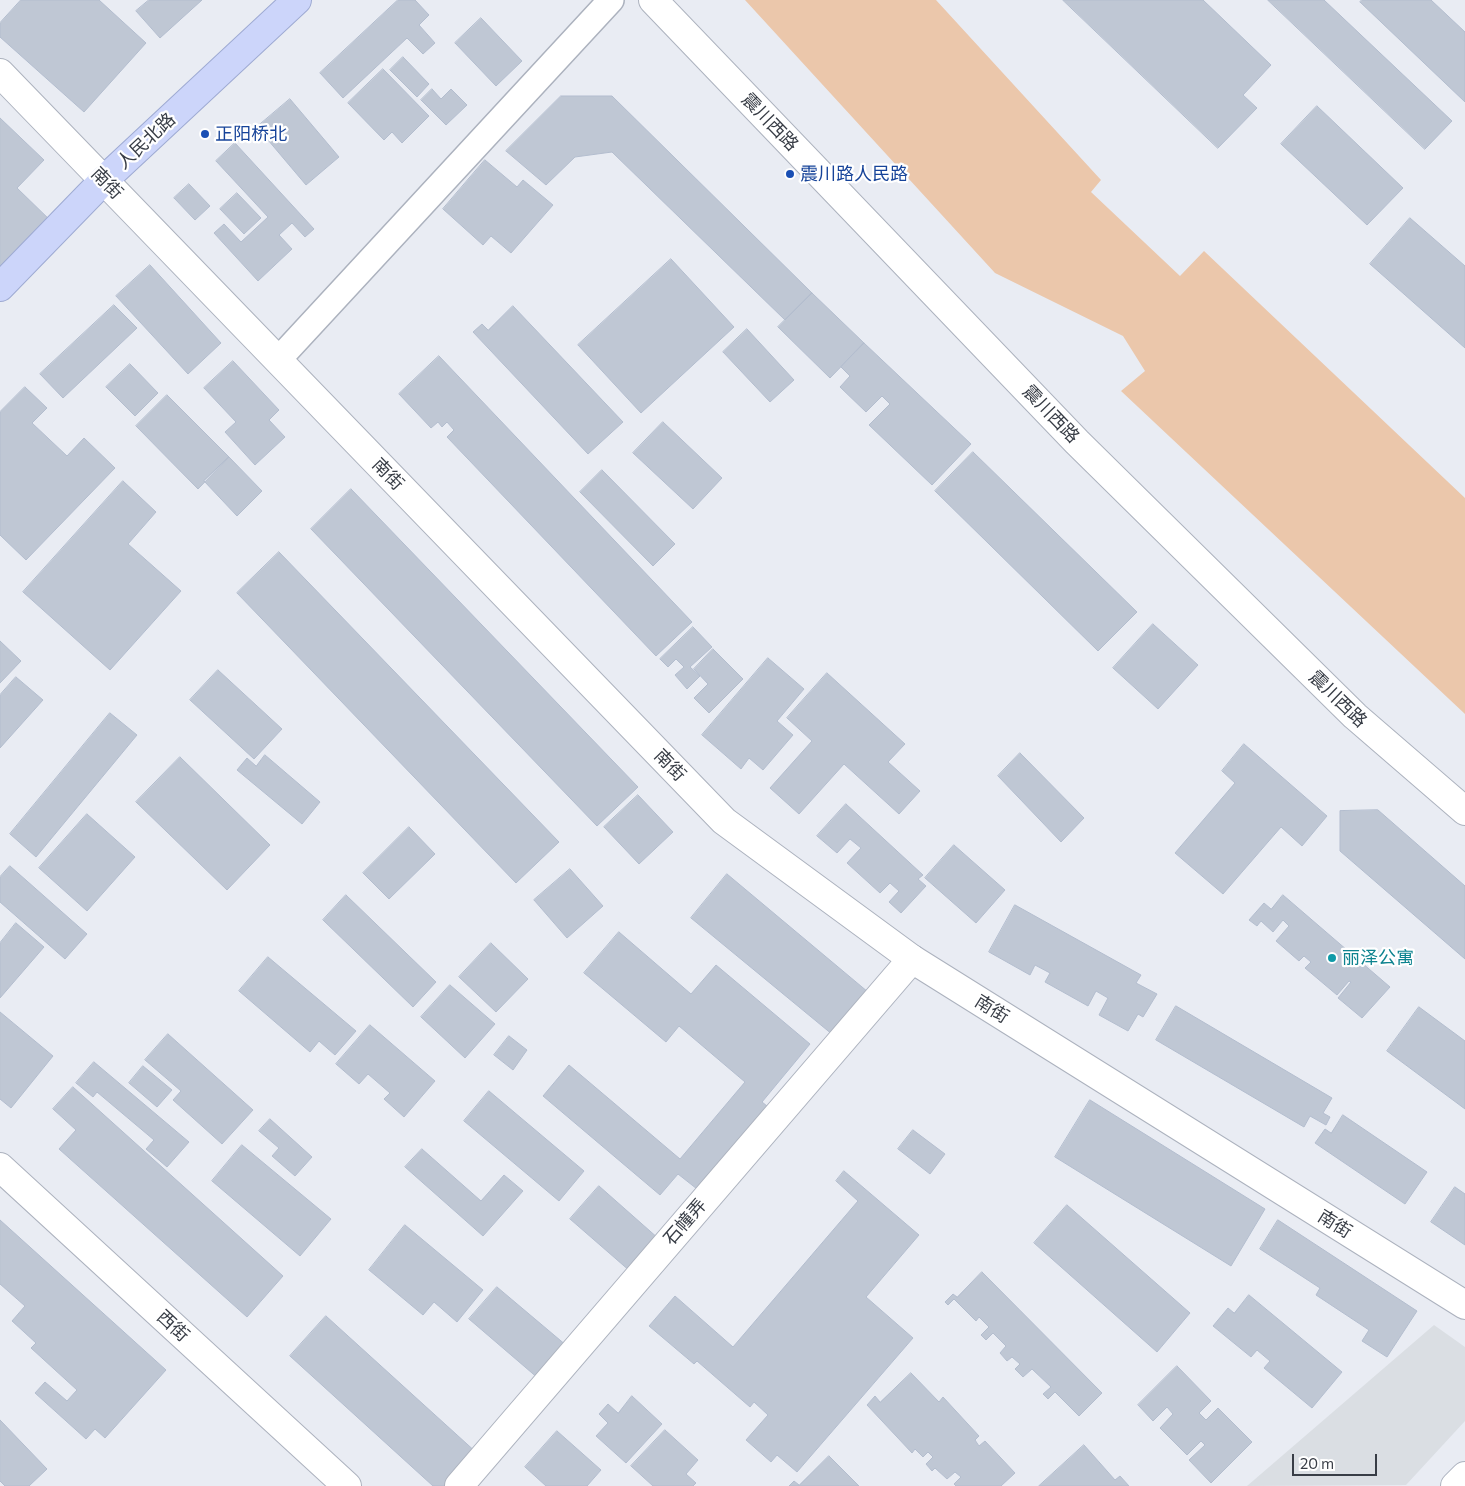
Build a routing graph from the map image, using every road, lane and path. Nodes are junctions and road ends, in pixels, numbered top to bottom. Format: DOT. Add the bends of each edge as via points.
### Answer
graph roads {
  1 [pos="297,0"];
  2 [pos="611,0"];
  3 [pos="653,0"];
  4 [pos="0,73"];
  5 [pos="104,180"];
  6 [pos="0,287"];
  7 [pos="278,360"];
  8 [pos="1465,811"];
  9 [pos="912,959"];
  10 [pos="0,1167"];
  11 [pos="1465,1306"];
  12 [pos="1465,1476"];
  13 [pos="347,1486"];
  14 [pos="459,1486"];
  15 [pos="1455,1486"];
  1 -- 5 [label="main road, 人民北路"];
  2 -- 7 [label="street"];
  3 -- 8 [label="street, 震川西路" via="1077,442 1355,716"];
  4 -- 5 [label="street, 南街"];
  5 -- 6 [label="main road, 人民北路"];
  5 -- 7 [label="street, 南街"];
  7 -- 9 [label="street, 南街" via="724,821"];
  9 -- 11 [label="street, 南街"];
  9 -- 14 [label="street, 石幢弄"];
  10 -- 13 [label="street, 西街"];
  12 -- 15 [label="street"];
}
